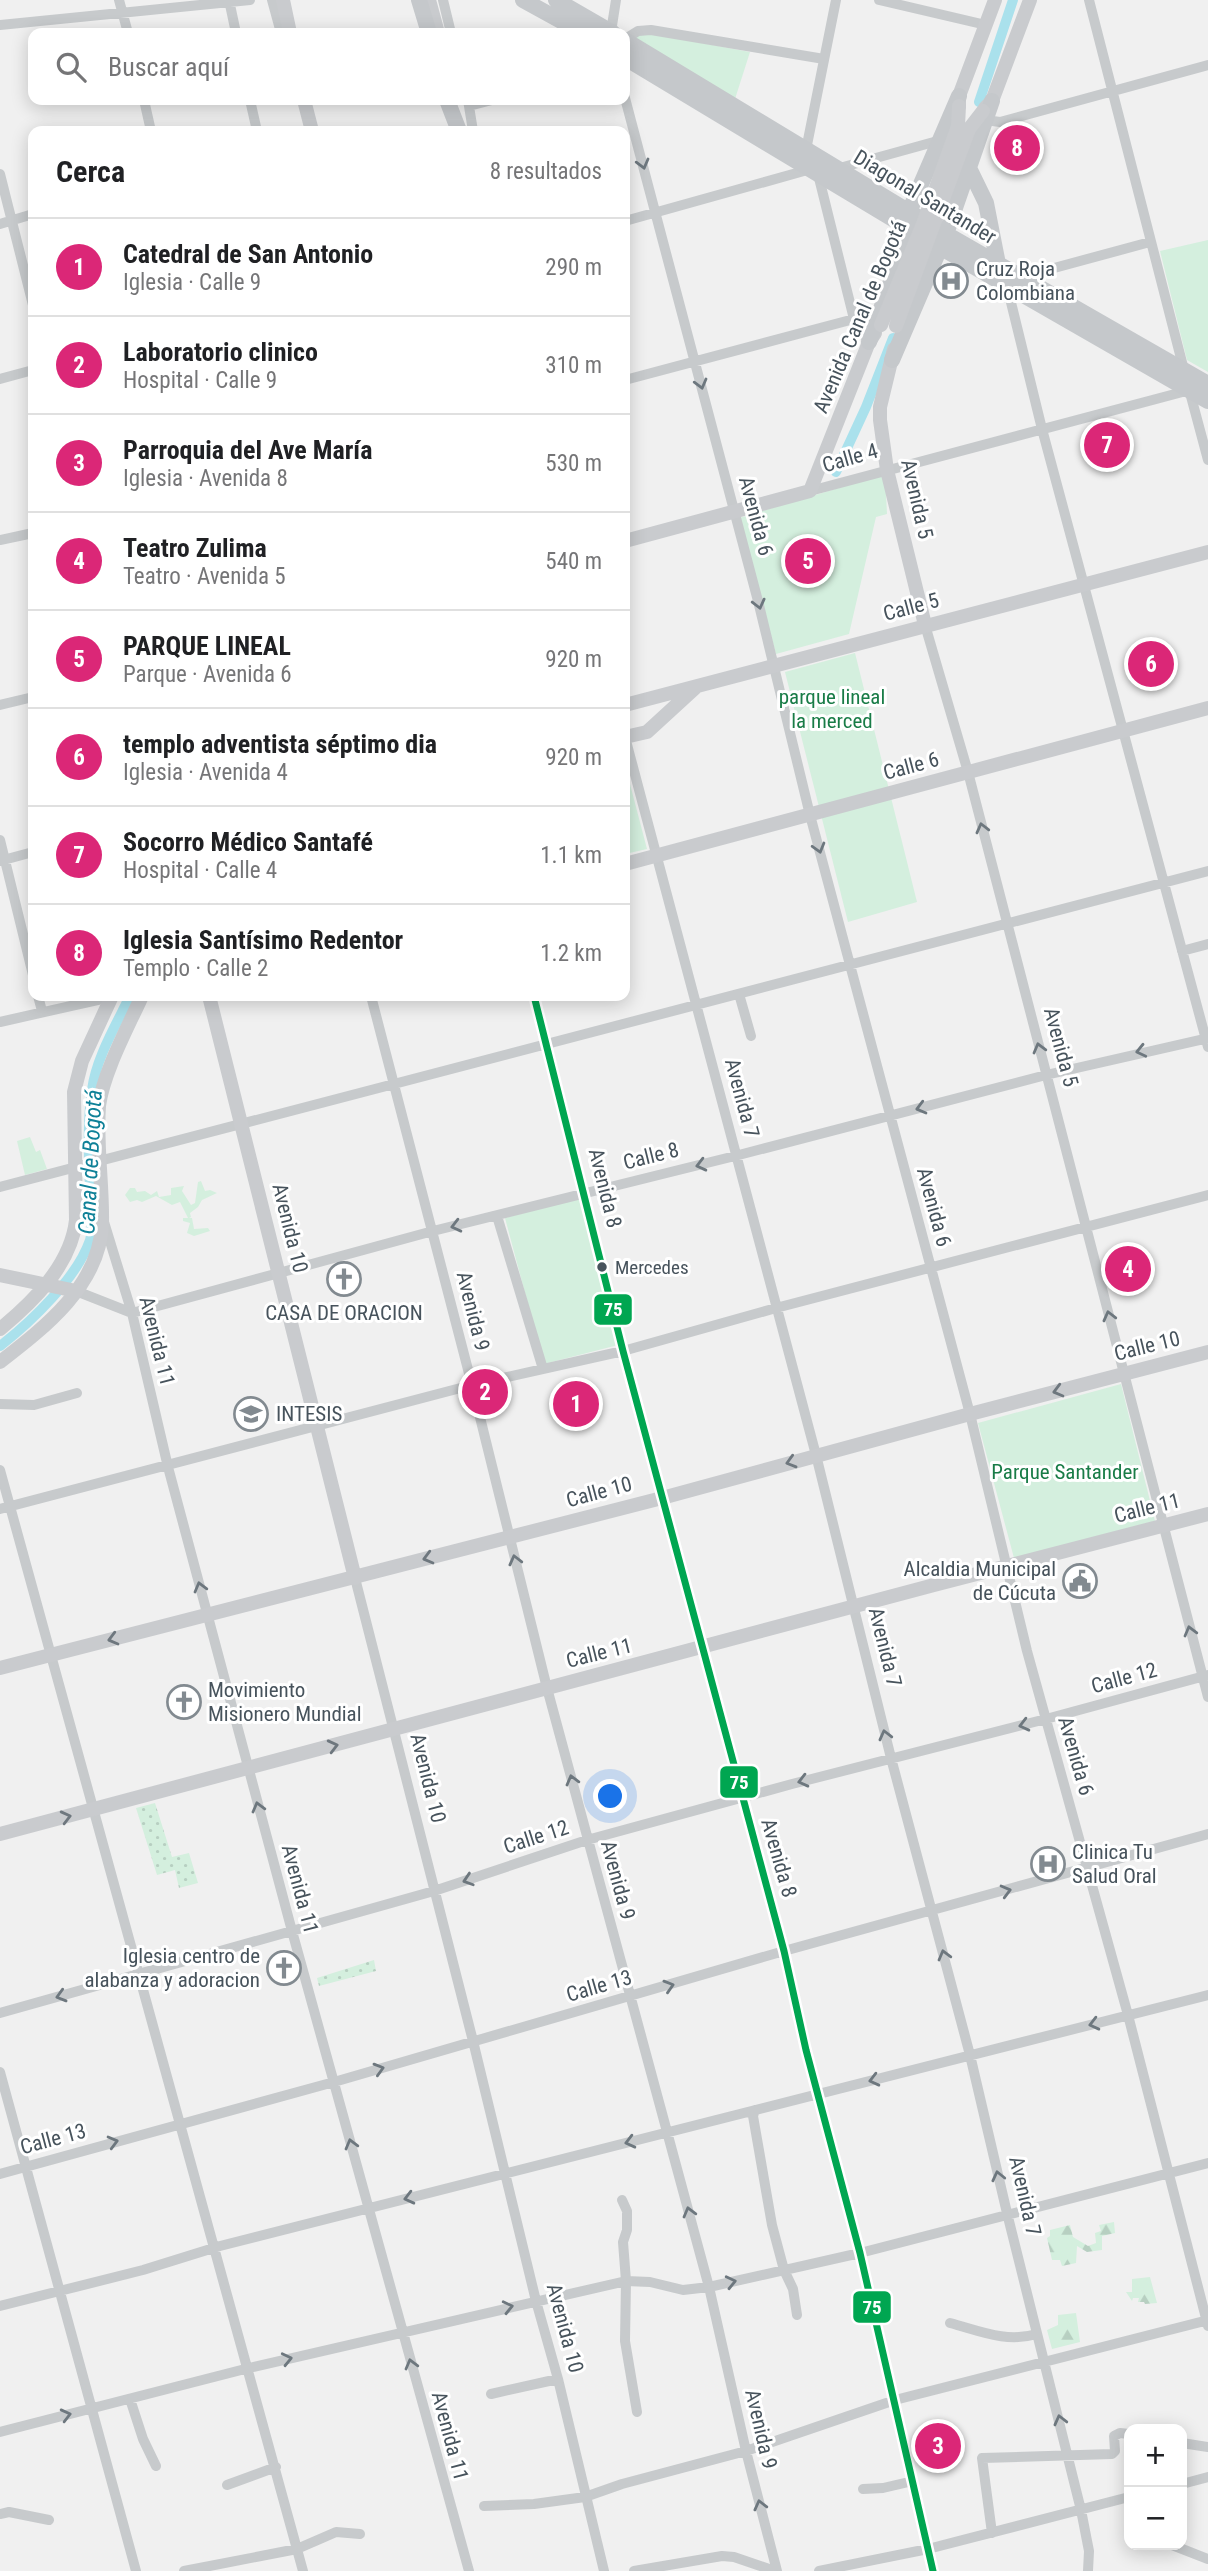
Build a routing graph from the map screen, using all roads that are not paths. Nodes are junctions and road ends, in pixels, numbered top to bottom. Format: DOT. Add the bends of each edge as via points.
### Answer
graph roads {
  1 [pos="119,0"];
  2 [pos="250,0"];
  3 [pos="272,0"];
  4 [pos="283,0"];
  5 [pos="443,0"];
  6 [pos="523,0"];
  7 [pos="556,0"];
  8 [pos="616,0"];
  9 [pos="836,0"];
  10 [pos="879,0"];
  11 [pos="995,0"];
  12 [pos="1030,0"];
  13 [pos="1089,0"];
  14 [pos="229,1"];
  15 [pos="426,7"];
  16 [pos="123,13"];
  17 [pos="0,25"];
  18 [pos="986,25"];
  19 [pos="127,28"];
  20 [pos="235,28"];
  21 [pos="280,28"];
  22 [pos="289,28"];
  23 [pos="428,28"];
  24 [pos="436,28"];
  25 [pos="450,28"];
  26 [pos="574,28"];
  27 [pos="604,28"];
  28 [pos="618,28"];
  29 [pos="630,33"];
  30 [pos="630,43"];
  31 [pos="824,59"];
  32 [pos="630,63"];
  33 [pos="1208,65"];
  34 [pos="1112,90"];
  35 [pos="959,101"];
  36 [pos="145,105"];
  37 [pos="251,105"];
  38 [pos="305,105"];
  39 [pos="449,105"];
  40 [pos="464,105"];
  41 [pos="465,105"];
  42 [pos="627,105"];
  43 [pos="987,110"];
  44 [pos="151,126"];
  45 [pos="256,126"];
  46 [pos="311,126"];
  47 [pos="457,126"];
  48 [pos="466,126"];
  49 [pos="471,126"];
  50 [pos="941,140"];
  51 [pos="806,150"];
  52 [pos="969,168"];
  53 [pos="836,169"];
  54 [pos="814,171"];
  55 [pos="0,174"];
  56 [pos="909,212"];
  57 [pos="656,213"];
  58 [pos="28,215"];
  59 [pos="630,219"];
  60 [pos="12,220"];
  61 [pos="0,224"];
  62 [pos="910,229"];
  63 [pos="943,241"];
  64 [pos="1150,242"];
  65 [pos="998,264"];
  66 [pos="1014,281"];
  67 [pos="28,285"];
  68 [pos="854,319"];
  69 [pos="869,342"];
  70 [pos="892,360"];
  71 [pos="695,361"];
  72 [pos="1183,370"];
  73 [pos="28,371"];
  74 [pos="0,379"];
  75 [pos="630,379"];
  76 [pos="1208,384"];
  77 [pos="1189,390"];
  78 [pos="1208,401"];
  79 [pos="880,407"];
  80 [pos="1042,429"];
  81 [pos="1208,460"];
  82 [pos="887,470"];
  83 [pos="810,491"];
  84 [pos="734,511"];
  85 [pos="28,534"];
  86 [pos="0,540"];
  87 [pos="630,540"];
  88 [pos="1208,552"];
  89 [pos="1084,585"];
  90 [pos="925,625"];
  91 [pos="774,666"];
  92 [pos="696,687"];
  93 [pos="28,698"];
  94 [pos="630,704"];
  95 [pos="0,705"];
  96 [pos="1208,708"];
  97 [pos="1122,732"];
  98 [pos="630,736"];
  99 [pos="630,756"];
  100 [pos="968,772"];
  101 [pos="810,815"];
  102 [pos="0,839"];
  103 [pos="28,853"];
  104 [pos="656,856"];
  105 [pos="2,860"];
  106 [pos="630,863"];
  107 [pos="1208,871"];
  108 [pos="1165,882"];
  109 [pos="1007,923"];
  110 [pos="1208,944"];
  111 [pos="1182,951"];
  112 [pos="28,956"];
  113 [pos="852,964"];
  114 [pos="739,994"];
  115 [pos="39,1001"];
  116 [pos="88,1001"];
  117 [pos="109,1001"];
  118 [pos="140,1001"];
  119 [pos="210,1001"];
  120 [pos="372,1001"];
  121 [pos="535,1001"];
  122 [pos="696,1005"];
  123 [pos="42,1011"];
  124 [pos="0,1022"];
  125 [pos="751,1036"];
  126 [pos="1207,1041"];
  127 [pos="547,1044"];
  128 [pos="1046,1074"];
  129 [pos="394,1084"];
  130 [pos="890,1116"];
  131 [pos="242,1124"];
  132 [pos="735,1156"];
  133 [pos="98,1160"];
  134 [pos="76,1165"];
  135 [pos="0,1187"];
  136 [pos="585,1194"];
  137 [pos="1208,1195"];
  138 [pos="102,1215"];
  139 [pos="497,1216"];
  140 [pos="1087,1227"];
  141 [pos="433,1231"];
  142 [pos="931,1267"];
  143 [pos="280,1273"];
  144 [pos="0,1275"];
  145 [pos="48,1285"];
  146 [pos="72,1289"];
  147 [pos="775,1308"];
  148 [pos="132,1313"];
  149 [pos="0,1329"];
  150 [pos="623,1351"];
  151 [pos="1208,1352"];
  152 [pos="0,1362"];
  153 [pos="543,1369"];
  154 [pos="1124,1373"];
  155 [pos="472,1385"];
  156 [pos="77,1393"];
  157 [pos="0,1404"];
  158 [pos="970,1413"];
  159 [pos="319,1426"];
  160 [pos="816,1455"];
  161 [pos="168,1467"];
  162 [pos="0,1470"];
  163 [pos="662,1497"];
  164 [pos="5,1508"];
  165 [pos="1208,1514"];
  166 [pos="1163,1526"];
  167 [pos="509,1537"];
  168 [pos="1006,1566"];
  169 [pos="355,1578"];
  170 [pos="854,1608"];
  171 [pos="207,1615"];
  172 [pos="701,1649"];
  173 [pos="51,1655"];
  174 [pos="0,1668"];
  175 [pos="1205,1676"];
  176 [pos="547,1688"];
  177 [pos="1208,1697"];
  178 [pos="1046,1719"];
  179 [pos="394,1730"];
  180 [pos="891,1758"];
  181 [pos="248,1767"];
  182 [pos="741,1798"];
  183 [pos="94,1810"];
  184 [pos="0,1834"];
  185 [pos="1208,1834"];
  186 [pos="587,1840"];
  187 [pos="1088,1868"];
  188 [pos="434,1891"];
  189 [pos="932,1910"];
  190 [pos="292,1931"];
  191 [pos="784,1951"];
  192 [pos="139,1974"];
  193 [pos="1208,1995"];
  194 [pos="631,1997"];
  195 [pos="0,2013"];
  196 [pos="1128,2015"];
  197 [pos="473,2041"];
  198 [pos="970,2055"];
  199 [pos="0,2072"];
  200 [pos="334,2082"];
  201 [pos="817,2094"];
  202 [pos="755,2110"];
  203 [pos="181,2124"];
  204 [pos="668,2132"];
  205 [pos="1208,2163"];
  206 [pos="24,2167"];
  207 [pos="505,2173"];
  208 [pos="1169,2173"];
  209 [pos="0,2174"];
  210 [pos="622,2200"];
  211 [pos="368,2208"];
  212 [pos="1007,2213"];
  213 [pos="214,2247"];
  214 [pos="860,2252"];
  215 [pos="784,2270"];
  216 [pos="626,2281"];
  217 [pos="709,2287"];
  218 [pos="60,2291"];
  219 [pos="536,2301"];
  220 [pos="0,2306"];
  221 [pos="797,2315"];
  222 [pos="1208,2322"];
  223 [pos="950,2323"];
  224 [pos="402,2332"];
  225 [pos="1037,2334"];
  226 [pos="1045,2362"];
  227 [pos="249,2368"];
  228 [pos="558,2379"];
  229 [pos="491,2394"];
  230 [pos="130,2399"];
  231 [pos="895,2400"];
  232 [pos="92,2409"];
  233 [pos="637,2412"];
  234 [pos="0,2432"];
  235 [pos="1124,2434"];
  236 [pos="1187,2444"];
  237 [pos="1208,2447"];
  238 [pos="746,2451"];
  239 [pos="1069,2456"];
  240 [pos="156,2466"];
  241 [pos="276,2467"];
  242 [pos="1208,2477"];
  243 [pos="913,2481"];
  244 [pos="1187,2483"];
  245 [pos="227,2485"];
  246 [pos="863,2489"];
  247 [pos="585,2497"];
  248 [pos="1124,2498"];
  249 [pos="484,2506"];
  250 [pos="1082,2510"];
  251 [pos="0,2514"];
  252 [pos="49,2520"];
  253 [pos="992,2533"];
  254 [pos="360,2534"];
  255 [pos="297,2549"];
  256 [pos="928,2549"];
  257 [pos="1184,2550"];
  258 [pos="1208,2559"];
  259 [pos="880,2565"];
  260 [pos="136,2571"];
  261 [pos="184,2571"];
  262 [pos="303,2571"];
  263 [pos="469,2571"];
  264 [pos="604,2571"];
  265 [pos="634,2571"];
  266 [pos="776,2571"];
  267 [pos="819,2571"];
  268 [pos="933,2571"];
  269 [pos="1088,2571"];
  1 -- 16 [label="street"];
  2 -- 14 [label="street"];
  3 -- 21 [label="street"];
  4 -- 22 [label="street"];
  5 -- 25 [label="street"];
  6 -- 26 [label="main road"];
  7 -- 27 [label="main road, Diagonal Santander"];
  8 -- 28 [label="street"];
  9 -- 31 [label="street"];
  10 -- 18 [label="street"];
  11 -- 18 [label="street, Avenida Canal de Bogotá"];
  12 -- 43 [label="street, Avenida Canal de Bogotá"];
  13 -- 34 [label="street"];
  14 -- 16 [label="street"];
  14 -- 20 [label="street"];
  15 -- 23 [label="main road"];
  15 -- 24 [label="street"];
  16 -- 17 [label="street"];
  16 -- 19 [label="street"];
  18 -- 35 [label="street, Avenida Canal de Bogotá"];
  29 -- 31 [label="street" via="651,30"];
  30 -- 51 [label="main road, Diagonal Santander"];
  31 -- 51 [label="street"];
  32 -- 54 [label="main road, Diagonal Santander"];
  33 -- 34 [label="street"];
  34 -- 43 [label="street" via="1000,122"];
  34 -- 64 [label="street"];
  35 -- 50 [label="main road"];
  35 -- 69 [label="street, Avenida Canal de Bogotá, bridge" via="958,126 918,236 881,325"];
  36 -- 44 [label="street"];
  37 -- 45 [label="street"];
  38 -- 46 [label="street"];
  39 -- 47 [label="main road"];
  40 -- 48 [label="street"];
  41 -- 49 [label="street"];
  42 -- 57 [label="street, Avenida 6, one-way"];
  43 -- 52 [label="main road"];
  43 -- 70 [label="street, Avenida Canal de Bogotá, bridge" via="969,129 896,326"];
  50 -- 53 [label="street"];
  50 -- 56 [label="main road"];
  51 -- 53 [label="main road, Diagonal Santander"];
  52 -- 63 [label="main road"];
  52 -- 65 [label="main road" via="986,203"];
  53 -- 56 [label="main road, Diagonal Santander"];
  54 -- 57 [label="street"];
  54 -- 62 [label="main road, Diagonal Santander"];
  54 -- 68 [label="street"];
  55 -- 60 [label="street"];
  56 -- 63 [label="main road, Diagonal Santander"];
  57 -- 59 [label="street"];
  57 -- 71 [label="street, Avenida 6"];
  58 -- 60 [label="street"];
  60 -- 61 [label="street"];
  60 -- 67 [label="street"];
  62 -- 63 [label="main road, Diagonal Santander"];
  62 -- 69 [label="main road"];
  63 -- 65 [label="main road, Diagonal Santander"];
  63 -- 66 [label="main road, Diagonal Santander"];
  63 -- 70 [label="main road"];
  64 -- 66 [label="street"];
  64 -- 72 [label="street"];
  65 -- 66 [label="main road, Diagonal Santander"];
  66 -- 72 [label="main road, Diagonal Santander"];
  66 -- 77 [label="main road, Diagonal Santander"];
  66 -- 80 [label="street"];
  68 -- 69 [label="street"];
  68 -- 71 [label="street"];
  69 -- 83 [label="street, Avenida Canal de Bogotá"];
  70 -- 79 [label="street, Avenida Canal de Bogotá"];
  71 -- 75 [label="street"];
  71 -- 84 [label="street, Avenida 6, one-way"];
  72 -- 76 [label="main road, Diagonal Santander"];
  72 -- 77 [label="street"];
  73 -- 74 [label="street"];
  76 -- 77 [label="street, Calle 4"];
  77 -- 78 [label="main road, Diagonal Santander"];
  77 -- 80 [label="street, Calle 4"];
  77 -- 81 [label="street"];
  79 -- 82 [label="street, Avenida 5"];
  80 -- 82 [label="street, Calle 4"];
  80 -- 89 [label="street"];
  82 -- 83 [label="street, Calle 4"];
  82 -- 90 [label="street, Avenida 5"];
  83 -- 84 [label="street, Calle 4"];
  84 -- 87 [label="street, Calle 4"];
  84 -- 91 [label="street, Avenida 6, one-way"];
  85 -- 86 [label="street"];
  88 -- 89 [label="street, Calle 5"];
  89 -- 90 [label="street, Calle 5"];
  89 -- 97 [label="street"];
  90 -- 91 [label="street, Calle 5"];
  90 -- 100 [label="street, Avenida 5"];
  91 -- 92 [label="street, Calle 5"];
  91 -- 101 [label="street, Avenida 6"];
  92 -- 94 [label="street, Calle 5"];
  92 -- 98 [label="street" via="647,732"];
  93 -- 95 [label="street"];
  96 -- 97 [label="street, Calle 6"];
  97 -- 100 [label="street, Calle 6"];
  97 -- 108 [label="street"];
  99 -- 104 [label="street, Avenida 7"];
  100 -- 101 [label="street, Calle 6"];
  109 -- 100 [label="street, Avenida 5, one-way"];
  101 -- 104 [label="street, Calle 6"];
  101 -- 113 [label="street, Avenida 6, one-way"];
  102 -- 105 [label="street"];
  103 -- 105 [label="street"];
  104 -- 106 [label="street, Calle 6"];
  104 -- 122 [label="street, Avenida 7"];
  105 -- 112 [label="street"];
  107 -- 108 [label="street"];
  108 -- 109 [label="street"];
  108 -- 111 [label="street"];
  109 -- 113 [label="street"];
  128 -- 109 [label="street, Avenida 5, one-way"];
  110 -- 111 [label="street"];
  111 -- 126 [label="street"];
  113 -- 114 [label="street"];
  113 -- 130 [label="street, Avenida 6"];
  114 -- 122 [label="street"];
  114 -- 125 [label="street"];
  115 -- 123 [label="street"];
  116 -- 123 [label="street"];
  117 -- 134 [label="street" via="76,1083"];
  118 -- 133 [label="street" via="102,1093"];
  119 -- 131 [label="street, Avenida 10"];
  120 -- 129 [label="street, Avenida 9"];
  121 -- 127 [label="street, Avenida 8"];
  122 -- 127 [label="street"];
  122 -- 132 [label="street, Avenida 7"];
  123 -- 124 [label="street"];
  126 -- 128 [label="street, Calle 8, one-way" via="1144,1050"];
  127 -- 129 [label="street"];
  127 -- 136 [label="street, Avenida 8"];
  128 -- 130 [label="street, Calle 8, one-way"];
  128 -- 140 [label="street, Avenida 5"];
  129 -- 131 [label="street"];
  129 -- 141 [label="street, Avenida 9"];
  130 -- 132 [label="street, Calle 8"];
  130 -- 142 [label="street, Avenida 6"];
  131 -- 133 [label="street"];
  131 -- 143 [label="street, Avenida 10"];
  132 -- 136 [label="street, Calle 8, one-way"];
  132 -- 147 [label="street, Avenida 7"];
  133 -- 134 [label="street"];
  133 -- 138 [label="street"];
  134 -- 135 [label="street"];
  134 -- 145 [label="street" via="74,1234"];
  136 -- 139 [label="street, Calle 8"];
  136 -- 150 [label="street, Avenida 8"];
  137 -- 140 [label="street"];
  138 -- 146 [label="street" via="96,1258"];
  138 -- 148 [label="street, Avenida 11"];
  139 -- 141 [label="street, Calle 8, one-way"];
  139 -- 153 [label="street"];
  140 -- 142 [label="street"];
  154 -- 140 [label="street, Avenida 5, one-way"];
  141 -- 143 [label="street, Calle 8"];
  141 -- 155 [label="street, Avenida 9"];
  142 -- 147 [label="street"];
  142 -- 158 [label="street, Avenida 6"];
  143 -- 148 [label="street, Calle 8"];
  143 -- 159 [label="street, Avenida 10"];
  144 -- 145 [label="street"];
  145 -- 146 [label="street"];
  145 -- 149 [label="street"];
  146 -- 148 [label="street"];
  146 -- 152 [label="street" via="39,1330"];
  147 -- 150 [label="street"];
  147 -- 160 [label="street, Avenida 7"];
  148 -- 161 [label="street, Avenida 11"];
  150 -- 153 [label="street"];
  150 -- 163 [label="street, Avenida 8"];
  151 -- 154 [label="street, Calle 10"];
  153 -- 155 [label="street"];
  154 -- 158 [label="street, Calle 10, one-way"];
  154 -- 166 [label="street, Avenida 5"];
  155 -- 159 [label="street"];
  155 -- 167 [label="street, Avenida 9"];
  156 -- 157 [label="street" via="34,1405"];
  158 -- 160 [label="street, Calle 10"];
  158 -- 168 [label="street, Avenida 6"];
  159 -- 161 [label="street"];
  159 -- 169 [label="street, Avenida 10"];
  160 -- 163 [label="street, Calle 10, one-way"];
  160 -- 170 [label="street, Avenida 7"];
  161 -- 164 [label="street"];
  171 -- 161 [label="street, Avenida 11, one-way"];
  162 -- 164 [label="street"];
  163 -- 167 [label="street, Calle 10"];
  163 -- 172 [label="street, Avenida 8"];
  164 -- 173 [label="street"];
  165 -- 166 [label="street, Calle 11"];
  166 -- 168 [label="street, Calle 11"];
  175 -- 166 [label="street, Avenida 5, one-way"];
  167 -- 169 [label="street, Calle 10, one-way"];
  176 -- 167 [label="street, Avenida 9, one-way"];
  168 -- 170 [label="street, Calle 11"];
  168 -- 178 [label="street, Avenida 6"];
  169 -- 171 [label="street, Calle 10"];
  169 -- 179 [label="street, Avenida 10"];
  170 -- 172 [label="street, Calle 11"];
  180 -- 170 [label="street, Avenida 7, one-way"];
  171 -- 173 [label="street, Calle 10, one-way"];
  171 -- 181 [label="street, Avenida 11"];
  172 -- 176 [label="street, Calle 11"];
  172 -- 182 [label="street, Avenida 8"];
  173 -- 174 [label="street, Calle 10"];
  173 -- 183 [label="street"];
  175 -- 177 [label="street, Avenida 5"];
  175 -- 178 [label="street, Calle 12"];
  176 -- 179 [label="street, Calle 11"];
  186 -- 176 [label="street, Avenida 9, one-way"];
  178 -- 180 [label="street, Calle 12, one-way"];
  178 -- 187 [label="street, Avenida 6"];
  181 -- 179 [label="street, Calle 11, one-way"];
  179 -- 188 [label="street, Avenida 10"];
  180 -- 182 [label="street, Calle 12, one-way"];
  180 -- 189 [label="street, Avenida 7"];
  181 -- 183 [label="street, Calle 11"];
  190 -- 181 [label="street, Avenida 11, one-way"];
  182 -- 186 [label="street, Calle 12"];
  182 -- 191 [label="street, Avenida 8"];
  184 -- 183 [label="street, Calle 11, one-way"];
  183 -- 192 [label="street"];
  185 -- 187 [label="street, Calle 13"];
  186 -- 188 [label="street, Calle 12, one-way"];
  186 -- 194 [label="street, Avenida 9"];
  189 -- 187 [label="street, Calle 13, one-way"];
  187 -- 196 [label="street, Avenida 6"];
  188 -- 190 [label="street, Calle 12"];
  188 -- 197 [label="street, Avenida 10"];
  189 -- 191 [label="street, Calle 13"];
  198 -- 189 [label="street, Avenida 7, one-way"];
  190 -- 192 [label="street, Calle 12"];
  190 -- 200 [label="street, Avenida 11"];
  194 -- 191 [label="street, Calle 13, one-way"];
  191 -- 201 [label="street, Avenida 8"];
  192 -- 195 [label="street, Calle 12, one-way"];
  192 -- 203 [label="street"];
  193 -- 196 [label="street"];
  194 -- 197 [label="street, Calle 13"];
  194 -- 204 [label="street, Avenida 9"];
  196 -- 198 [label="street, one-way"];
  196 -- 208 [label="street, Avenida 6"];
  200 -- 197 [label="street, Calle 13, one-way"];
  197 -- 207 [label="street, Avenida 10"];
  198 -- 201 [label="street, one-way"];
  212 -- 198 [label="street, Avenida 7, one-way"];
  199 -- 206 [label="street"];
  200 -- 203 [label="street, Calle 13"];
  211 -- 200 [label="street, Avenida 11, one-way"];
  201 -- 202 [label="street"];
  201 -- 214 [label="street, Avenida 8"];
  202 -- 204 [label="street"];
  202 -- 215 [label="street" via="756,2140"];
  206 -- 203 [label="street, Calle 13, one-way"];
  203 -- 213 [label="street"];
  204 -- 207 [label="street, one-way"];
  217 -- 204 [label="street, Avenida 9, one-way"];
  205 -- 208 [label="street"];
  206 -- 209 [label="street, Calle 13"];
  206 -- 218 [label="street"];
  207 -- 211 [label="street, one-way"];
  207 -- 219 [label="street, Avenida 10"];
  208 -- 212 [label="street"];
  208 -- 222 [label="street, Avenida 6"];
  210 -- 216 [label="street" via="627,2211 623,2242"];
  211 -- 213 [label="street"];
  211 -- 224 [label="street, Avenida 11"];
  212 -- 214 [label="street"];
  212 -- 225 [label="street, Avenida 7"];
  213 -- 218 [label="street"];
  213 -- 227 [label="street"];
  214 -- 215 [label="street"];
  214 -- 231 [label="street, Avenida 8"];
  217 -- 215 [label="street, one-way"];
  215 -- 221 [label="street"];
  216 -- 217 [label="street" via="683,2290"];
  216 -- 219 [label="street"];
  216 -- 233 [label="street" via="625,2341"];
  217 -- 238 [label="street, Avenida 9"];
  218 -- 220 [label="street"];
  218 -- 232 [label="street"];
  224 -- 219 [label="street, one-way"];
  219 -- 228 [label="street, Avenida 10"];
  222 -- 226 [label="street"];
  223 -- 225 [label="street" via="1008,2338"];
  227 -- 224 [label="street, one-way"];
  263 -- 224 [label="street, Avenida 11, one-way"];
  225 -- 226 [label="street, Avenida 7"];
  226 -- 231 [label="street"];
  239 -- 226 [label="street, Avenida 7, one-way"];
  227 -- 230 [label="street"];
  227 -- 241 [label="street"];
  228 -- 229 [label="street"];
  228 -- 247 [label="street, Avenida 10"];
  230 -- 232 [label="street"];
  230 -- 240 [label="street"];
  231 -- 238 [label="street"];
  231 -- 243 [label="street, Avenida 8"];
  234 -- 232 [label="street, one-way"];
  232 -- 260 [label="street"];
  235 -- 239 [label="street" via="1114,2436 1112,2455"];
  236 -- 237 [label="street"];
  238 -- 247 [label="street"];
  266 -- 238 [label="street, Avenida 9, one-way"];
  239 -- 250 [label="street, Avenida 7"];
  239 -- 253 [label="street" via="986,2456 981,2461"];
  241 -- 245 [label="street"];
  241 -- 255 [label="street"];
  242 -- 244 [label="street"];
  243 -- 246 [label="street"];
  243 -- 256 [label="street, Avenida 8"];
  247 -- 249 [label="street"];
  247 -- 264 [label="street, Avenida 10"];
  248 -- 250 [label="street"];
  250 -- 253 [label="street"];
  250 -- 269 [label="street, Avenida 7"];
  251 -- 252 [label="street"];
  253 -- 256 [label="street"];
  254 -- 255 [label="street" via="336,2532"];
  255 -- 261 [label="street"];
  255 -- 262 [label="street"];
  256 -- 259 [label="street"];
  256 -- 268 [label="street, Avenida 8"];
  257 -- 258 [label="street"];
  259 -- 267 [label="street"];
  265 -- 266 [label="street" via="722,2556"];
}
